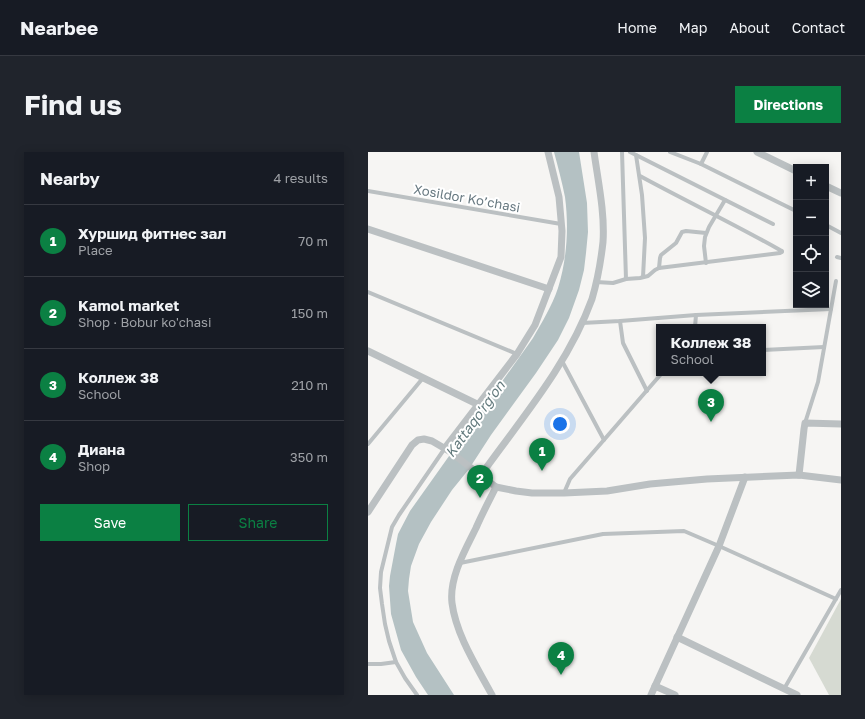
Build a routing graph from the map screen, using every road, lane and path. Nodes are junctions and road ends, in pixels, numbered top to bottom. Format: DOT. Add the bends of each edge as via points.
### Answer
graph roads {
  1 [pos="548,152"];
  2 [pos="594,152"];
  3 [pos="622,152"];
  4 [pos="630,152"];
  5 [pos="670,152"];
  6 [pos="707,152"];
  7 [pos="757,152"];
  8 [pos="636,155"];
  9 [pos="701,164"];
  10 [pos="793,170"];
  11 [pos="640,176"];
  12 [pos="829,187"];
  13 [pos="368,191"];
  14 [pos="841,193"];
  15 [pos="725,200"];
  16 [pos="793,210"];
  17 [pos="716,216"];
  18 [pos="562,224"];
  19 [pos="773,224"];
  20 [pos="829,227"];
  21 [pos="368,229"];
  22 [pos="706,233"];
  23 [pos="841,233"];
  24 [pos="706,263"];
  25 [pos="659,268"];
  26 [pos="643,278"];
  27 [pos="626,279"];
  28 [pos="836,281"];
  29 [pos="596,282"];
  30 [pos="549,289"];
  31 [pos="368,292"];
  32 [pos="831,309"];
  33 [pos="696,315"];
  34 [pos="620,321"];
  35 [pos="582,323"];
  36 [pos="695,324"];
  37 [pos="824,347"];
  38 [pos="766,350"];
  39 [pos="369,352"];
  40 [pos="516,354"];
  41 [pos="562,361"];
  42 [pos="660,376"];
  43 [pos="423,378"];
  44 [pos="647,391"];
  45 [pos="479,405"];
  46 [pos="805,423"];
  47 [pos="841,424"];
  48 [pos="370,439"];
  49 [pos="604,440"];
  50 [pos="368,444"];
  51 [pos="447,450"];
  52 [pos="481,475"];
  53 [pos="799,475"];
  54 [pos="745,477"];
  55 [pos="841,480"];
  56 [pos="496,487"];
  57 [pos="564,493"];
  58 [pos="368,512"];
  59 [pos="720,546"];
  60 [pos="460,563"];
  61 [pos="841,590"];
  62 [pos="836,599"];
  63 [pos="677,637"];
  64 [pos="396,662"];
  65 [pos="368,664"];
  66 [pos="655,686"];
  67 [pos="784,689"];
  68 [pos="417,695"];
  69 [pos="492,695"];
  70 [pos="651,695"];
  71 [pos="675,695"];
  72 [pos="797,695"];
  1 -- 18 [label="street" via="559,197"];
  2 -- 29 [label="street" via="602,210 603,242"];
  3 -- 27 [label="street"];
  4 -- 8 [label="street"];
  5 -- 9 [label="street"];
  6 -- 9 [label="street"];
  7 -- 10 [label="street"];
  8 -- 11 [label="street"];
  8 -- 15 [label="street"];
  9 -- 16 [label="street"];
  11 -- 17 [label="street"];
  11 -- 26 [label="street" via="645,238"];
  12 -- 14 [label="street"];
  13 -- 18 [label="street, Xosildor Ko’chasi"];
  15 -- 17 [label="street"];
  15 -- 19 [label="street"];
  17 -- 22 [label="street"];
  17 -- 24 [label="street" via="782,252"];
  18 -- 30 [label="street" via="561,257"];
  20 -- 23 [label="street"];
  21 -- 30 [label="street"];
  22 -- 24 [label="street"];
  22 -- 25 [label="street" via="682,232 676,243 660,258"];
  24 -- 25 [label="street"];
  25 -- 26 [label="street"];
  26 -- 27 [label="street"];
  27 -- 29 [label="street" via="613,283"];
  28 -- 32 [label="street"];
  29 -- 35 [label="street"];
  30 -- 40 [label="street" via="535,325"];
  31 -- 40 [label="street"];
  32 -- 33 [label="street"];
  32 -- 37 [label="street"];
  33 -- 34 [label="street"];
  33 -- 36 [label="street"];
  34 -- 35 [label="street"];
  34 -- 44 [label="street" via="623,343"];
  35 -- 41 [label="street"];
  37 -- 38 [label="street"];
  37 -- 46 [label="street" via="818,382"];
  39 -- 43 [label="street"];
  40 -- 45 [label="street"];
  41 -- 49 [label="street"];
  41 -- 52 [label="street"];
  42 -- 44 [label="street"];
  43 -- 45 [label="street"];
  43 -- 48 [label="street"];
  44 -- 49 [label="street"];
  45 -- 51 [label="street"];
  46 -- 47 [label="street"];
  46 -- 53 [label="street"];
  48 -- 50 [label="street"];
  49 -- 57 [label="street" via="570,479"];
  51 -- 52 [label="street"];
  51 -- 58 [label="street" via="432,441 418,440 412,445"];
  51 -- 64 [label="street" via="410,498 392,527 388,540 380,588 385,624"];
  52 -- 56 [label="street"];
  53 -- 54 [label="street"];
  53 -- 55 [label="street"];
  54 -- 57 [label="street"];
  54 -- 59 [label="street"];
  56 -- 57 [label="street" via="532,493"];
  56 -- 60 [label="street"];
  59 -- 60 [label="street" via="684,531 603,534"];
  59 -- 62 [label="street"];
  59 -- 63 [label="street"];
  60 -- 69 [label="street" via="452,583 456,624"];
  61 -- 62 [label="street"];
  62 -- 67 [label="street"];
  63 -- 66 [label="street"];
  63 -- 67 [label="street"];
  64 -- 65 [label="street"];
  64 -- 68 [label="street"];
  66 -- 70 [label="street"];
  66 -- 71 [label="street"];
  67 -- 72 [label="street"];
}
